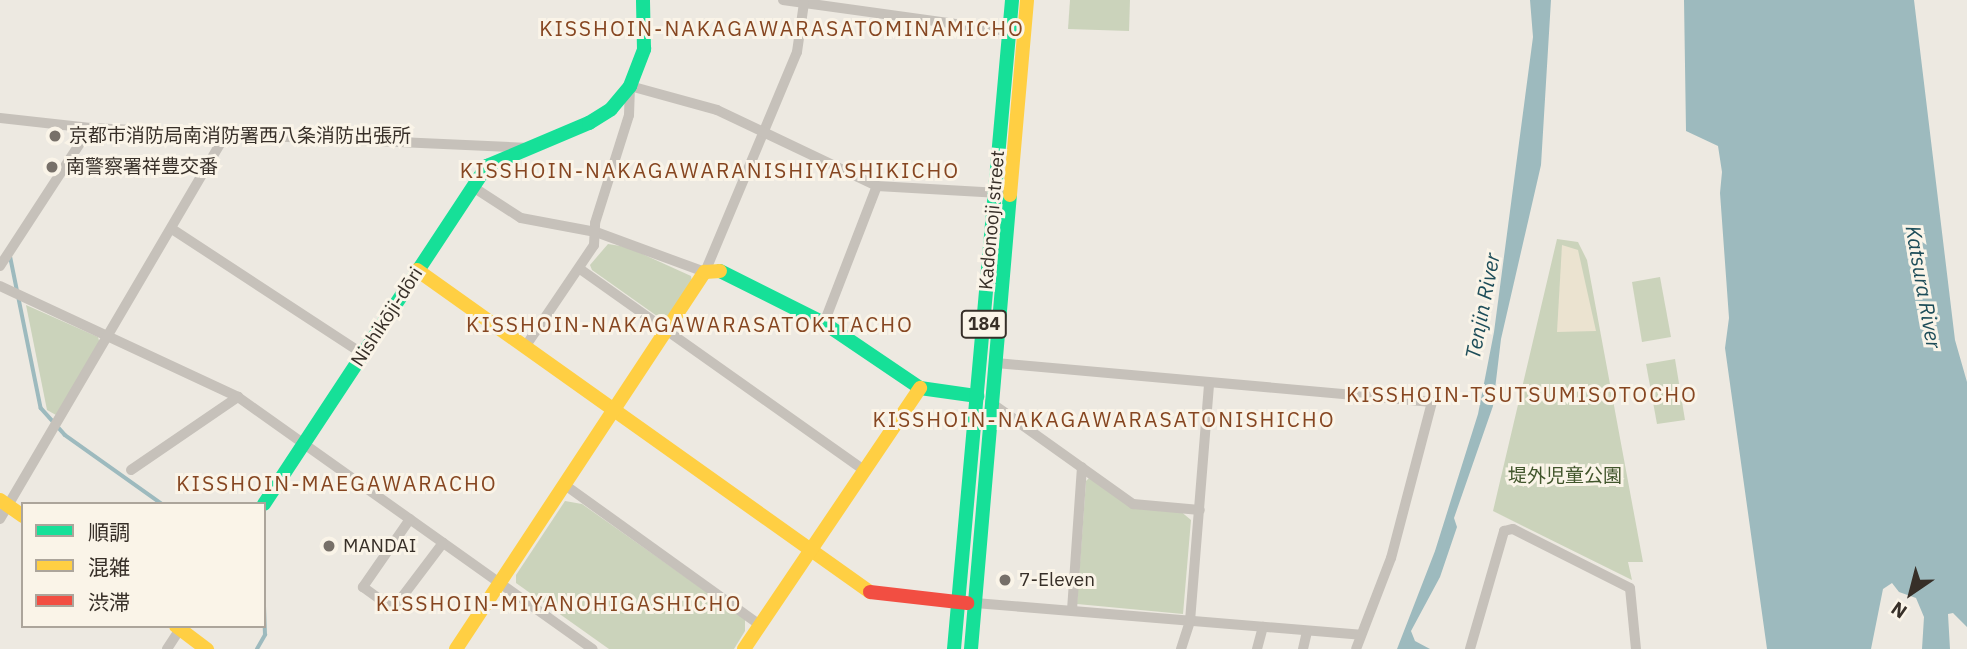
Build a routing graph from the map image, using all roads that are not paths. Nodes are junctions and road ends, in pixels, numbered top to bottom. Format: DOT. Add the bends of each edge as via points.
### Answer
graph roads {
  1 [pos="643,0"];
  2 [pos="783,0"];
  3 [pos="1012,0"];
  4 [pos="1027,0"];
  5 [pos="804,3"];
  6 [pos="1007,31"];
  7 [pos="1024,33"];
  8 [pos="630,86"];
  9 [pos="1002,115"];
  10 [pos="1018,116"];
  11 [pos="0,118"];
  12 [pos="90,128"];
  13 [pos="764,135"];
  14 [pos="225,136"];
  15 [pos="525,148"];
  16 [pos="877,186"];
  17 [pos="473,187"];
  18 [pos="995,193"];
  19 [pos="1011,194"];
  20 [pos="172,229"];
  21 [pos="596,232"];
  22 [pos="2,263"];
  23 [pos="580,269"];
  24 [pos="417,270"];
  25 [pos="705,272"];
  26 [pos="988,274"];
  27 [pos="1004,275"];
  28 [pos="4,288"];
  29 [pos="824,323"];
  30 [pos="668,331"];
  31 [pos="107,336"];
  32 [pos="524,346"];
  33 [pos="363,354"];
  34 [pos="996,363"];
  35 [pos="1209,383"];
  36 [pos="920,388"];
  37 [pos="977,396"];
  38 [pos="237,397"];
  39 [pos="991,403"];
  40 [pos="614,410"];
  41 [pos="303,445"];
  42 [pos="1082,467"];
  43 [pos="131,470"];
  44 [pos="864,470"];
  45 [pos="565,485"];
  46 [pos="976,500"];
  47 [pos="265,502"];
  48 [pos="4,503"];
  49 [pos="1200,510"];
  50 [pos="21,515"];
  51 [pos="0,519"];
  52 [pos="410,519"];
  53 [pos="443,543"];
  54 [pos="811,550"];
  55 [pos="499,582"];
  56 [pos="958,602"];
  57 [pos="975,603"];
  58 [pos="1072,610"];
  59 [pos="1190,621"];
  60 [pos="760,625"];
  61 [pos="1263,627"];
  62 [pos="178,628"];
  63 [pos="180,628"];
  64 [pos="1307,631"];
  65 [pos="1361,635"];
  66 [pos="167,649"];
  67 [pos="207,649"];
  68 [pos="456,649"];
  69 [pos="593,649"];
  70 [pos="744,649"];
  71 [pos="954,649"];
  72 [pos="971,649"];
  73 [pos="1181,649"];
  74 [pos="1257,649"];
  75 [pos="1303,649"];
  76 [pos="1356,649"];
  77 [pos="1470,649"];
  78 [pos="1636,649"];
  1 -- 8 [label="street" via="644,49"];
  2 -- 5 [label="street"];
  3 -- 6 [label="street, Kadonooji street / 184"];
  4 -- 7 [label="street, Kadonooji street / 184"];
  5 -- 6 [label="street"];
  5 -- 13 [label="street" via="797,52"];
  6 -- 7 [label="street"];
  6 -- 9 [label="street, Kadonooji street / 184"];
  7 -- 10 [label="street, Kadonooji street / 184"];
  8 -- 13 [label="street" via="717,110"];
  8 -- 15 [label="street, Nishikōji-dōri" via="611,109 589,123"];
  8 -- 21 [label="street" via="629,115"];
  9 -- 10 [label="street"];
  9 -- 18 [label="street, Kadonooji street / 184"];
  10 -- 19 [label="street, Kadonooji street / 184"];
  11 -- 12 [label="street"];
  12 -- 14 [label="street"];
  12 -- 22 [label="street"];
  13 -- 16 [label="street"];
  13 -- 25 [label="street"];
  14 -- 15 [label="street"];
  14 -- 20 [label="street"];
  15 -- 17 [label="street, Nishikōji-dōri" via="487,166"];
  16 -- 18 [label="street"];
  16 -- 29 [label="street"];
  17 -- 21 [label="street" via="521,218"];
  17 -- 24 [label="street, Nishikōji-dōri"];
  18 -- 19 [label="street"];
  18 -- 26 [label="street, Kadonooji street / 184"];
  19 -- 27 [label="street, Kadonooji street / 184"];
  20 -- 31 [label="street"];
  20 -- 33 [label="street"];
  21 -- 23 [label="street"];
  21 -- 25 [label="street"];
  23 -- 30 [label="street"];
  23 -- 32 [label="street"];
  24 -- 32 [label="street"];
  24 -- 33 [label="street, Nishikōji-dōri"];
  25 -- 29 [label="street" via="722,271"];
  25 -- 30 [label="street"];
  26 -- 27 [label="street"];
  26 -- 37 [label="street, Kadonooji street / 184"];
  27 -- 34 [label="street, Kadonooji street / 184"];
  28 -- 31 [label="street"];
  29 -- 36 [label="street"];
  30 -- 40 [label="street"];
  30 -- 44 [label="street"];
  31 -- 38 [label="street"];
  31 -- 48 [label="street" via="60,421"];
  32 -- 40 [label="street"];
  33 -- 41 [label="street, Nishikōji-dōri"];
  34 -- 35 [label="street"];
  34 -- 39 [label="street, Kadonooji street / 184"];
  35 -- 49 [label="street"];
  35 -- 65 [label="street" via="1432,402 1395,545"];
  36 -- 37 [label="street"];
  36 -- 44 [label="street"];
  37 -- 39 [label="street"];
  37 -- 46 [label="street, Kadonooji street / 184"];
  38 -- 41 [label="street"];
  38 -- 43 [label="street"];
  39 -- 42 [label="street"];
  39 -- 46 [label="street, Kadonooji street / 184"];
  40 -- 45 [label="street"];
  40 -- 54 [label="street"];
  41 -- 47 [label="street, Nishikōji-dōri"];
  41 -- 52 [label="street"];
  42 -- 49 [label="street" via="1133,504"];
  42 -- 58 [label="street"];
  44 -- 54 [label="street"];
  45 -- 55 [label="street"];
  45 -- 60 [label="street"];
  46 -- 56 [label="street, Kadonooji street / 184"];
  46 -- 57 [label="street, Kadonooji street / 184"];
  48 -- 50 [label="street"];
  48 -- 51 [label="street"];
  49 -- 59 [label="street"];
  52 -- 53 [label="street"];
  52 -- 53 [label="street" via="363,587 393,610"];
  53 -- 55 [label="street"];
  54 -- 56 [label="street" via="875,595"];
  54 -- 60 [label="street"];
  55 -- 68 [label="street"];
  55 -- 69 [label="street"];
  56 -- 57 [label="street"];
  56 -- 71 [label="street, Kadonooji street / 184"];
  57 -- 58 [label="street"];
  57 -- 72 [label="street, Kadonooji street / 184"];
  58 -- 59 [label="street"];
  59 -- 61 [label="street"];
  59 -- 73 [label="street"];
  60 -- 70 [label="street"];
  61 -- 64 [label="street"];
  61 -- 74 [label="street"];
  62 -- 66 [label="street"];
  63 -- 67 [label="street"];
  64 -- 65 [label="street"];
  64 -- 75 [label="street"];
  65 -- 76 [label="street"];
  77 -- 78 [label="street" via="1504,531 1513,529 1630,588"];
}
